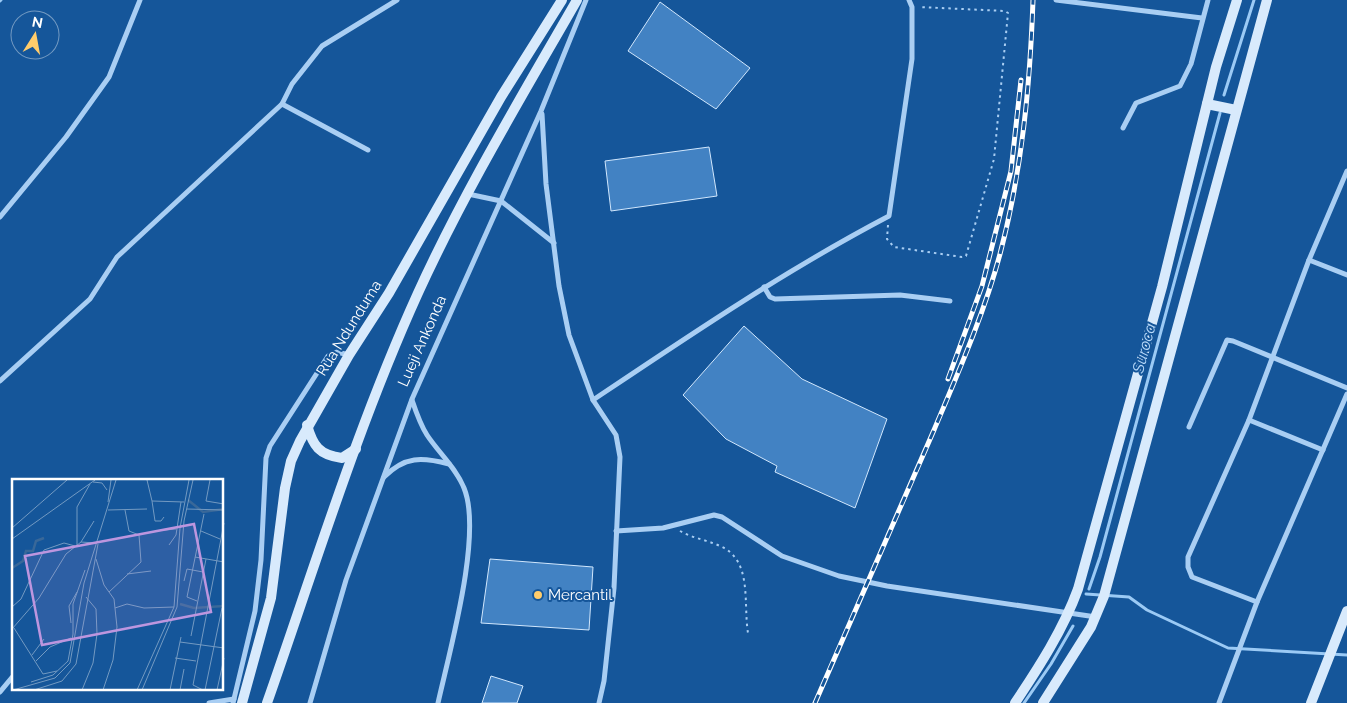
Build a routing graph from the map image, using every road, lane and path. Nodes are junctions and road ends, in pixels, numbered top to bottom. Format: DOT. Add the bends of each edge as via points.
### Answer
graph roads {
  1 [pos="140,0"];
  2 [pos="397,0"];
  3 [pos="577,0"];
  4 [pos="586,0"];
  5 [pos="909,0"];
  6 [pos="1056,0"];
  7 [pos="1208,0"];
  8 [pos="1237,0"];
  9 [pos="1267,0"];
  10 [pos="559,1"];
  11 [pos="912,7"];
  12 [pos="1202,18"];
  13 [pos="282,104"];
  14 [pos="1207,104"];
  15 [pos="1236,110"];
  16 [pos="541,111"];
  17 [pos="1123,128"];
  18 [pos="368,150"];
  19 [pos="1347,171"];
  20 [pos="467,194"];
  21 [pos="501,201"];
  22 [pos="889,216"];
  23 [pos="0,217"];
  24 [pos="554,243"];
  25 [pos="1309,260"];
  26 [pos="1347,275"];
  27 [pos="764,287"];
  28 [pos="950,301"];
  29 [pos="349,355"];
  30 [pos="1272,357"];
  31 [pos="0,381"];
  32 [pos="1347,388"];
  33 [pos="1347,394"];
  34 [pos="412,399"];
  35 [pos="593,400"];
  36 [pos="1249,420"];
  37 [pos="307,425"];
  38 [pos="1189,427"];
  39 [pos="356,449"];
  40 [pos="1323,450"];
  41 [pos="450,464"];
  42 [pos="382,478"];
  43 [pos="674,526"];
  44 [pos="616,531"];
  45 [pos="1257,602"];
  46 [pos="1347,611"];
  47 [pos="1070,612"];
  48 [pos="1096,617"];
  49 [pos="748,633"];
  50 [pos="12,677"];
  51 [pos="0,692"];
  52 [pos="237,702"];
  53 [pos="209,703"];
  54 [pos="267,703"];
  55 [pos="310,703"];
  56 [pos="438,703"];
  57 [pos="599,703"];
  58 [pos="1015,703"];
  59 [pos="1043,703"];
  60 [pos="1219,703"];
  61 [pos="1311,703"];
  1 -- 23 [label="street" via="109,77"];
  2 -- 13 [label="street" via="322,46 292,84"];
  3 -- 20 [label="main road"];
  4 -- 16 [label="street, Lueji Ankonda"];
  5 -- 11 [label="street"];
  6 -- 12 [label="street"];
  7 -- 12 [label="street"];
  8 -- 14 [label="main road"];
  9 -- 15 [label="main road"];
  10 -- 29 [label="main road, Rua Ndunduma" via="389,293"];
  11 -- 22 [label="street" via="912,59"];
  11 -- 22 [label="path" via="1008,13 994,159 966,256 894,247 887,239"];
  12 -- 17 [label="street" via="1200,39 1192,64 1180,86 1136,103"];
  13 -- 18 [label="street"];
  13 -- 31 [label="street" via="117,257 90,299"];
  14 -- 15 [label="main road"];
  14 -- 47 [label="main road" via="1162,287"];
  15 -- 48 [label="main road"];
  16 -- 21 [label="street, Lueji Ankonda"];
  16 -- 24 [label="street"];
  19 -- 25 [label="street"];
  20 -- 21 [label="street"];
  20 -- 39 [label="main road, Lueji Ankonda" via="418,292"];
  21 -- 24 [label="street"];
  21 -- 34 [label="street, Lueji Ankonda"];
  22 -- 27 [label="street"];
  24 -- 35 [label="street" via="569,335"];
  25 -- 26 [label="street"];
  25 -- 30 [label="street"];
  27 -- 28 [label="street" via="775,299 900,295"];
  27 -- 35 [label="street"];
  29 -- 37 [label="main road, Rua Ndunduma"];
  29 -- 52 [label="street" via="337,352 328,356 270,446 264,473 261,560 255,611"];
  30 -- 32 [label="street"];
  30 -- 36 [label="street"];
  30 -- 38 [label="street" via="1227,340"];
  33 -- 40 [label="street"];
  34 -- 41 [label="street" via="426,433"];
  34 -- 42 [label="street, Lueji Ankonda"];
  35 -- 44 [label="street" via="618,443"];
  36 -- 40 [label="street"];
  36 -- 45 [label="street" via="1188,557 1188,567 1192,577"];
  37 -- 39 [label="main road" via="314,445 326,455 342,458"];
  37 -- 52 [label="main road, Rua Ndunduma" via="291,461 285,488 271,598"];
  39 -- 54 [label="main road"];
  40 -- 45 [label="street"];
  41 -- 42 [label="street" via="420,459 408,461 395,466"];
  41 -- 56 [label="street" via="465,489 470,530 463,589"];
  42 -- 55 [label="street, Lueji Ankonda" via="346,580"];
  43 -- 44 [label="street"];
  43 -- 47 [label="street" via="714,516 782,556 839,576"];
  43 -- 49 [label="path" via="681,533 720,546 735,556 744,583"];
  44 -- 57 [label="street" via="614,588"];
  45 -- 60 [label="street"];
  46 -- 61 [label="main road"];
  47 -- 48 [label="street"];
  47 -- 58 [label="main road"];
  48 -- 59 [label="main road"];
  50 -- 51 [label="street"];
  52 -- 53 [label="street"];
}
